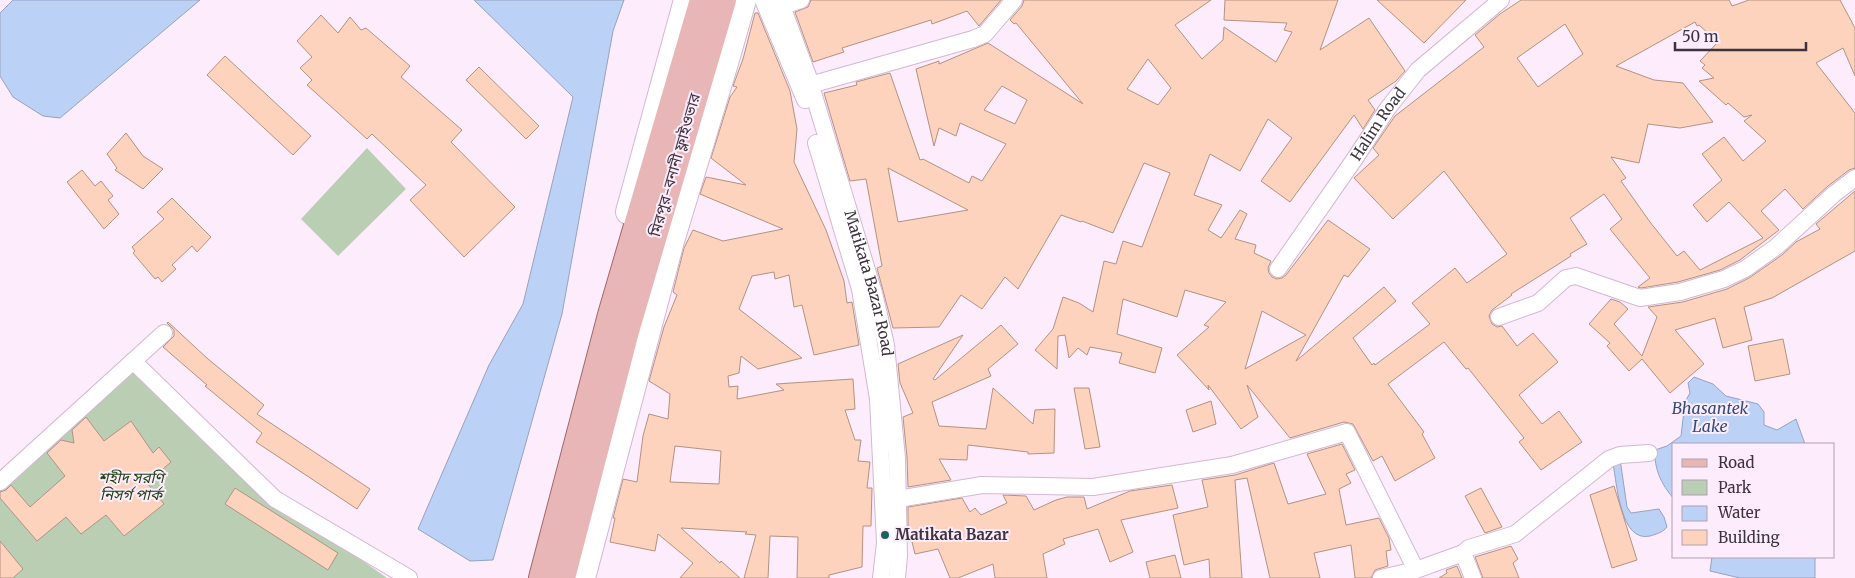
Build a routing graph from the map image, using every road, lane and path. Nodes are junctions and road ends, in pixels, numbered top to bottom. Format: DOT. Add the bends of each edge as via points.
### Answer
graph roads {
  1 [pos="686,0"];
  2 [pos="703,0"];
  3 [pos="723,0"];
  4 [pos="744,0"];
  5 [pos="763,0"];
  6 [pos="801,0"];
  7 [pos="1014,0"];
  8 [pos="1501,0"];
  9 [pos="780,3"];
  10 [pos="810,85"];
  11 [pos="1855,178"];
  12 [pos="1278,269"];
  13 [pos="1499,317"];
  14 [pos="619,323"];
  15 [pos="164,333"];
  16 [pos="133,361"];
  17 [pos="1649,453"];
  18 [pos="0,482"];
  19 [pos="898,499"];
  20 [pos="1463,553"];
  21 [pos="1416,570"];
  22 [pos="409,578"];
  23 [pos="530,578"];
  24 [pos="542,578"];
  25 [pos="562,578"];
  26 [pos="582,578"];
  27 [pos="881,578"];
  28 [pos="897,578"];
  29 [pos="1381,578"];
  30 [pos="1474,578"];
  1 -- 23 [label="main road"];
  2 -- 14 [label="main road, মিরপুর-বনানী ফ্লাইওভার"];
  3 -- 14 [label="main road, মিরপুর-বনানী ফ্লাইওভার"];
  4 -- 26 [label="main road" via="672,240"];
  5 -- 27 [label="street, Matikata Bazar Road" via="803,94 860,289 878,399 884,542"];
  6 -- 9 [label="street"];
  7 -- 10 [label="street" via="985,34"];
  8 -- 12 [label="street, Halim Road" via="1418,70 1388,108"];
  9 -- 10 [label="street, Matikata Bazar Road"];
  10 -- 19 [label="street, Matikata Bazar Road" via="874,293 886,345"];
  11 -- 13 [label="street" via="1776,247 1724,280 1680,292 1640,298 1576,276 1566,278 1538,302"];
  14 -- 24 [label="main road"];
  14 -- 25 [label="main road"];
  15 -- 16 [label="street"];
  16 -- 18 [label="street"];
  16 -- 22 [label="street" via="275,498"];
  17 -- 20 [label="street" via="1620,455 1609,460 1515,534 1469,548"];
  19 -- 21 [label="street" via="982,484 1093,487 1232,465 1347,432"];
  19 -- 28 [label="street, Matikata Bazar Road" via="900,556"];
  20 -- 21 [label="street"];
  20 -- 30 [label="street"];
  21 -- 29 [label="street"];
}
